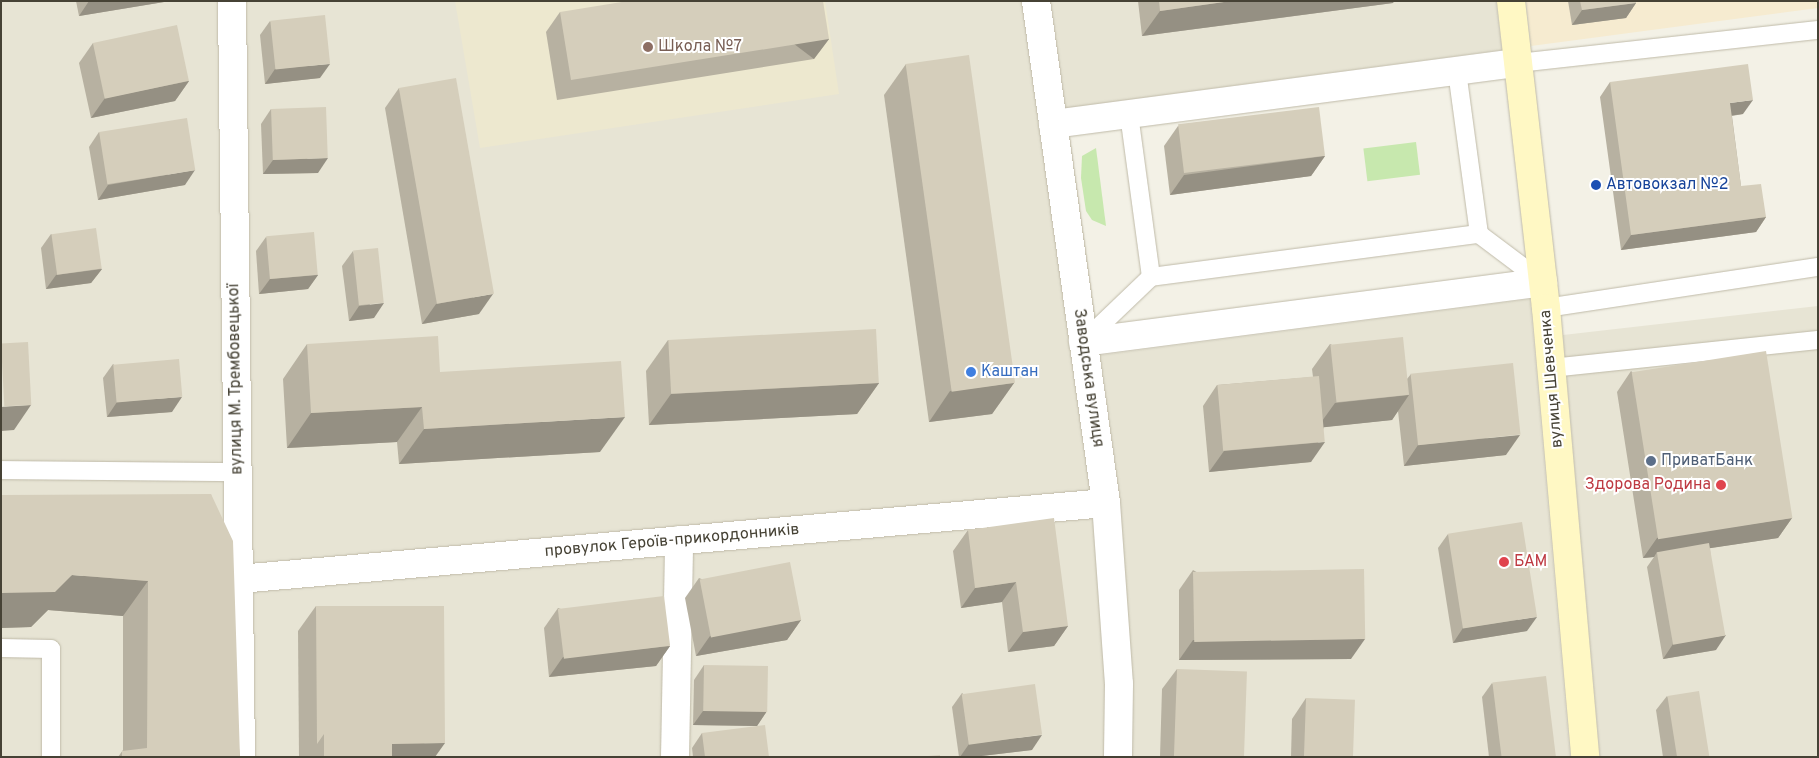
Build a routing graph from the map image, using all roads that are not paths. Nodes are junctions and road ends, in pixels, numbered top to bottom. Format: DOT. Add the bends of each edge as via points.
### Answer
graph roads {
  1 [pos="232,1"];
  2 [pos="1036,1"];
  3 [pos="1511,1"];
  4 [pos="1818,30"];
  5 [pos="1518,63"];
  6 [pos="1457,71"];
  7 [pos="1129,114"];
  8 [pos="1053,124"];
  9 [pos="1479,234"];
  10 [pos="1818,267"];
  11 [pos="1151,277"];
  12 [pos="1543,282"];
  13 [pos="1546,308"];
  14 [pos="1818,340"];
  15 [pos="1083,342"];
  16 [pos="1551,368"];
  17 [pos="1,470"];
  18 [pos="237,472"];
  19 [pos="1106,503"];
  20 [pos="679,540"];
  21 [pos="239,579"];
  22 [pos="1,648"];
  23 [pos="51,757"];
  24 [pos="241,757"];
  25 [pos="675,757"];
  26 [pos="1118,757"];
  27 [pos="1585,757"];
  1 -- 18 [label="street, вулиця М. Трембовецької"];
  2 -- 8 [label="street, Заводська вулиця"];
  3 -- 5 [label="street, вулиця Шевченка"];
  4 -- 5 [label="lane"];
  5 -- 6 [label="street"];
  5 -- 12 [label="street, вулиця Шевченка"];
  6 -- 7 [label="street"];
  6 -- 9 [label="lane"];
  7 -- 8 [label="street"];
  7 -- 11 [label="lane"];
  8 -- 15 [label="street, Заводська вулиця"];
  9 -- 11 [label="lane"];
  9 -- 12 [label="lane"];
  10 -- 13 [label="lane"];
  11 -- 15 [label="lane"];
  12 -- 13 [label="street, вулиця Шевченка"];
  12 -- 15 [label="street"];
  13 -- 16 [label="street, вулиця Шевченка"];
  14 -- 16 [label="lane"];
  15 -- 19 [label="street, Заводська вулиця"];
  16 -- 27 [label="street, вулиця Шевченка"];
  17 -- 18 [label="lane"];
  18 -- 21 [label="street, вулиця М. Трембовецької"];
  19 -- 20 [label="street, провулок Героїв-прикордонників"];
  19 -- 26 [label="street, Заводська вулиця" via="1119,684"];
  20 -- 21 [label="street, провулок Героїв-прикордонників"];
  20 -- 25 [label="street"];
  21 -- 24 [label="street, вулиця М. Трембовецької"];
  22 -- 23 [label="lane" via="51,649"];
}
